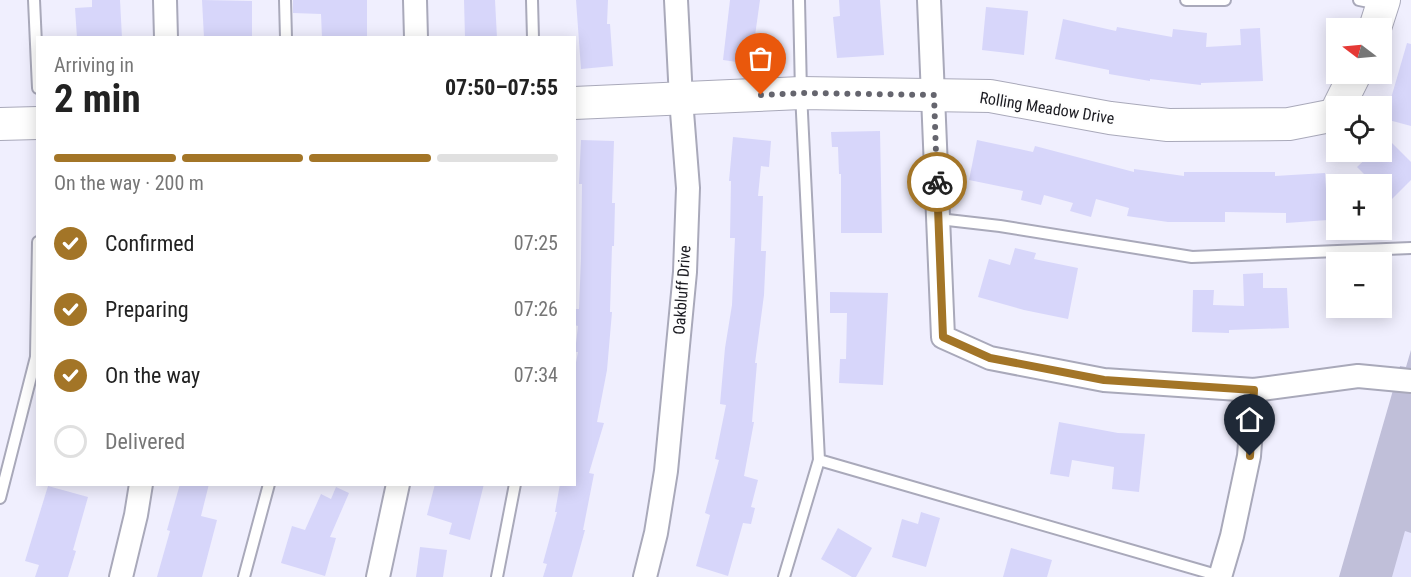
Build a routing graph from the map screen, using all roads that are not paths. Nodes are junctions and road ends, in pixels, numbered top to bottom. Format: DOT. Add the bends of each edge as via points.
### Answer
graph roads {
  1 [pos="34,0"];
  2 [pos="165,0"];
  3 [pos="285,0"];
  4 [pos="415,0"];
  5 [pos="532,0"];
  6 [pos="676,0"];
  7 [pos="799,0"];
  8 [pos="929,0"];
  9 [pos="1186,0"];
  10 [pos="1225,0"];
  11 [pos="166,36"];
  12 [pos="286,36"];
  13 [pos="416,36"];
  14 [pos="533,36"];
  15 [pos="36,44"];
  16 [pos="801,93"];
  17 [pos="934,95"];
  18 [pos="681,99"];
  19 [pos="576,103"];
  20 [pos="1326,117"];
  21 [pos="36,123"];
  22 [pos="0,124"];
  23 [pos="939,219"];
  24 [pos="1411,248"];
  25 [pos="36,357"];
  26 [pos="1411,381"];
  27 [pos="1254,390"];
  28 [pos="819,460"];
  29 [pos="141,486"];
  30 [pos="268,486"];
  31 [pos="398,486"];
  32 [pos="515,486"];
  33 [pos="0,498"];
  34 [pos="1220,576"];
  35 [pos="121,577"];
  36 [pos="244,577"];
  37 [pos="378,577"];
  38 [pos="497,577"];
  39 [pos="645,577"];
  40 [pos="784,577"];
  1 -- 15 [label="lane"];
  2 -- 11 [label="street"];
  3 -- 12 [label="lane"];
  4 -- 13 [label="street"];
  5 -- 14 [label="lane"];
  6 -- 18 [label="street, Oakbluff Drive"];
  7 -- 16 [label="lane"];
  8 -- 17 [label="street"];
  9 -- 10 [label="lane"];
  16 -- 17 [label="street, Rolling Meadow Drive"];
  16 -- 18 [label="street, Rolling Meadow Drive"];
  16 -- 28 [label="lane"];
  17 -- 20 [label="street, Rolling Meadow Drive" via="990,96 1168,125 1289,124"];
  17 -- 23 [label="street"];
  18 -- 19 [label="street, Rolling Meadow Drive"];
  18 -- 39 [label="street, Oakbluff Drive" via="688,188 685,272 666,471"];
  21 -- 22 [label="street"];
  23 -- 24 [label="lane" via="1192,257"];
  23 -- 27 [label="street" via="943,337 990,358 1104,380"];
  25 -- 33 [label="lane"];
  26 -- 27 [label="street" via="1358,376"];
  27 -- 34 [label="street" via="1250,456"];
  28 -- 34 [label="lane"];
  28 -- 40 [label="lane"];
  29 -- 35 [label="street"];
  30 -- 36 [label="lane"];
  31 -- 37 [label="street"];
  32 -- 38 [label="lane"];
}
